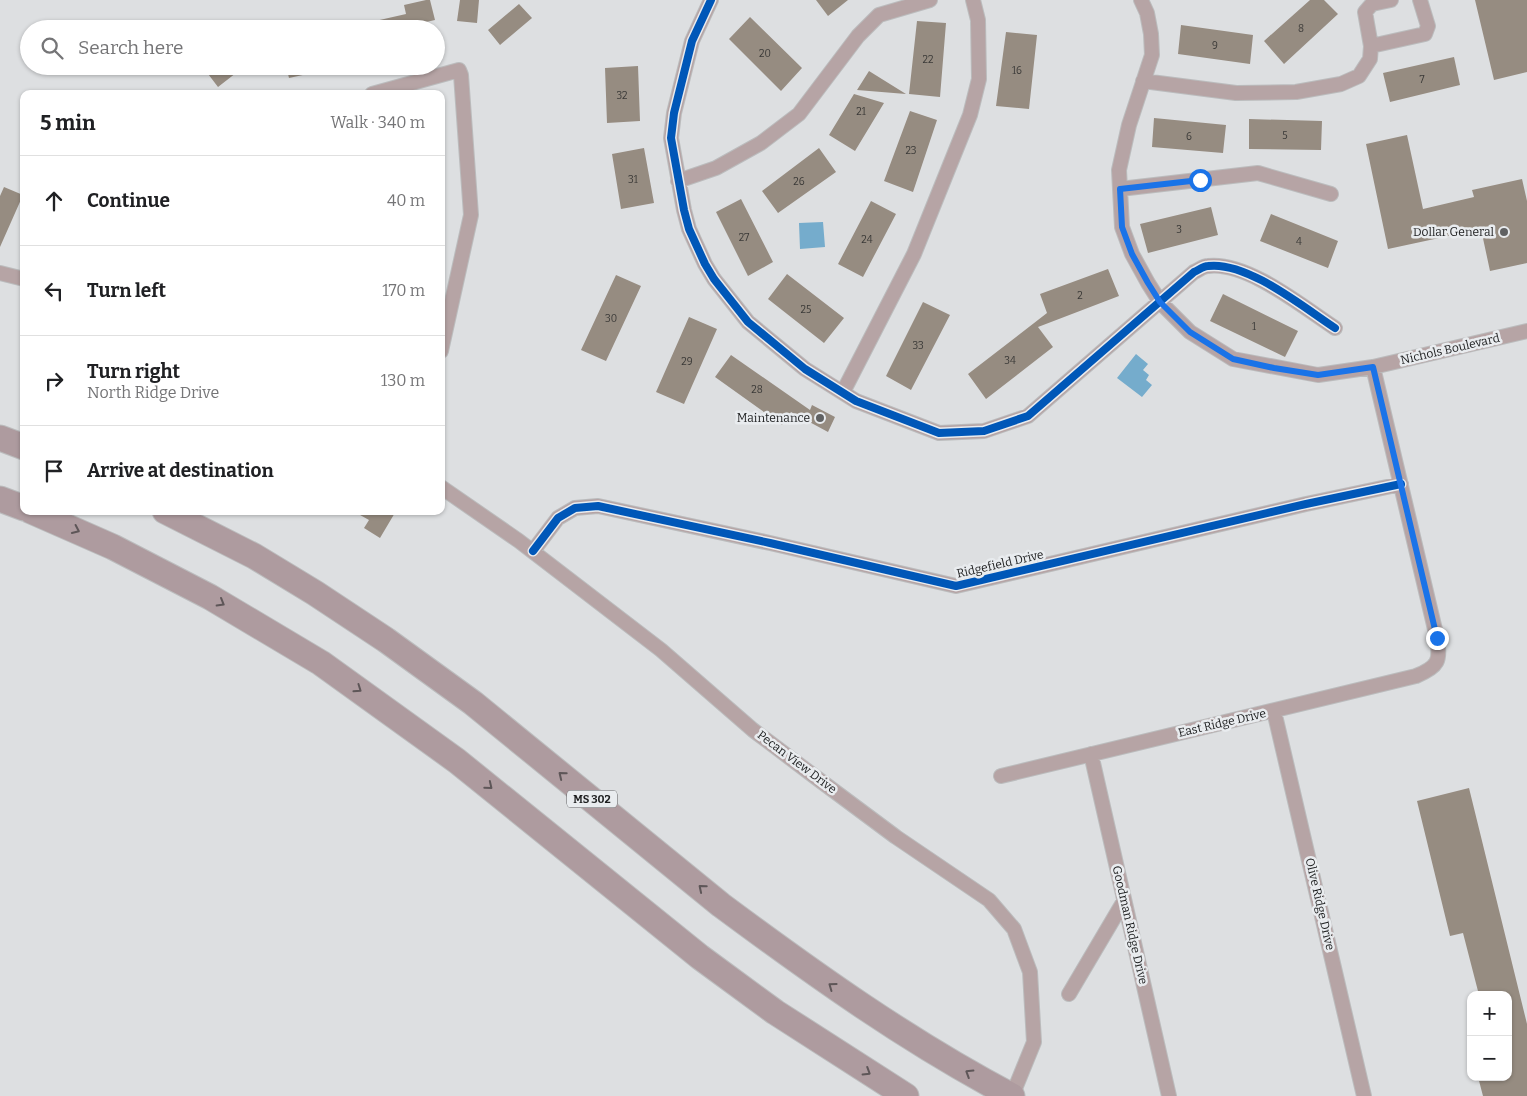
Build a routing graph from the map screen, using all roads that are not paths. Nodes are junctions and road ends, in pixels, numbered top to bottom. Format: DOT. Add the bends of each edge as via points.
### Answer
graph roads {
  1 [pos="711,0"];
  2 [pos="930,0"];
  3 [pos="973,0"];
  4 [pos="1141,0"];
  5 [pos="1391,0"];
  6 [pos="1420,0"];
  7 [pos="1371,46"];
  8 [pos="445,74"];
  9 [pos="441,75"];
  10 [pos="1143,81"];
  11 [pos="386,90"];
  12 [pos="678,181"];
  13 [pos="1120,189"];
  14 [pos="1331,194"];
  15 [pos="0,273"];
  16 [pos="20,278"];
  17 [pos="1160,302"];
  18 [pos="1335,328"];
  19 [pos="1527,330"];
  20 [pos="445,333"];
  21 [pos="1373,367"];
  22 [pos="843,392"];
  23 [pos="0,438"];
  24 [pos="20,446"];
  25 [pos="1401,484"];
  26 [pos="445,490"];
  27 [pos="0,499"];
  28 [pos="20,506"];
  29 [pos="40,515"];
  30 [pos="173,515"];
  31 [pos="533,551"];
  32 [pos="1274,711"];
  33 [pos="1091,754"];
  34 [pos="1002,776"];
  35 [pos="1124,901"];
  36 [pos="1069,994"];
  37 [pos="906,1096"];
  38 [pos="1012,1096"];
  39 [pos="1169,1096"];
  40 [pos="1364,1096"];
  1 -- 12 [label="street" via="692,41 674,113 671,138"];
  2 -- 12 [label="street" via="879,15 858,36 799,114 761,143 716,168"];
  3 -- 22 [label="street" via="978,20 979,79 970,115 914,254"];
  4 -- 10 [label="street, Nichols Boulevard" via="1147,13 1152,55"];
  5 -- 7 [label="street" via="1372,4 1365,12"];
  6 -- 7 [label="street" via="1428,26 1425,34"];
  7 -- 10 [label="street" via="1370,59 1359,76 1340,84 1296,92 1236,93"];
  8 -- 20 [label="street" via="459,70 461,75 471,215"];
  9 -- 11 [label="street"];
  10 -- 13 [label="street, Nichols Boulevard" via="1119,170"];
  12 -- 22 [label="street" via="689,229 705,264 748,322 805,369"];
  13 -- 14 [label="street" via="1258,173"];
  13 -- 17 [label="street, Nichols Boulevard" via="1122,227 1132,254"];
  15 -- 16 [label="street"];
  17 -- 18 [label="street" via="1194,272 1206,266 1224,266 1261,279"];
  17 -- 21 [label="street, Nichols Boulevard" via="1190,332 1233,359 1318,375"];
  17 -- 22 [label="street" via="1028,416 984,432 940,433 856,401"];
  19 -- 21 [label="street, Nichols Boulevard"];
  21 -- 25 [label="street"];
  23 -- 24 [label="highway"];
  25 -- 31 [label="street, Ridgefield Drive" via="956,586 598,506 575,508 558,518"];
  25 -- 32 [label="street, East Ridge Drive" via="1437,638 1438,661 1427,672 1416,676"];
  26 -- 31 [label="street, Pecan View Drive"];
  27 -- 28 [label="highway"];
  29 -- 37 [label="highway, one-way" via="113,547 210,597 321,663 457,761 700,957 774,1012"];
  38 -- 30 [label="highway, MS 302, one-way" via="863,1006 763,936 473,703 386,640 254,556"];
  31 -- 38 [label="street, Pecan View Drive" via="661,650 776,747 896,837 989,900 1014,929 1030,972 1034,1042"];
  32 -- 33 [label="street, East Ridge Drive"];
  32 -- 40 [label="street, Olive Ridge Drive"];
  33 -- 34 [label="street, East Ridge Drive"];
  33 -- 35 [label="street, Goodman Ridge Drive"];
  35 -- 36 [label="street"];
  35 -- 39 [label="street, Goodman Ridge Drive"];
}
